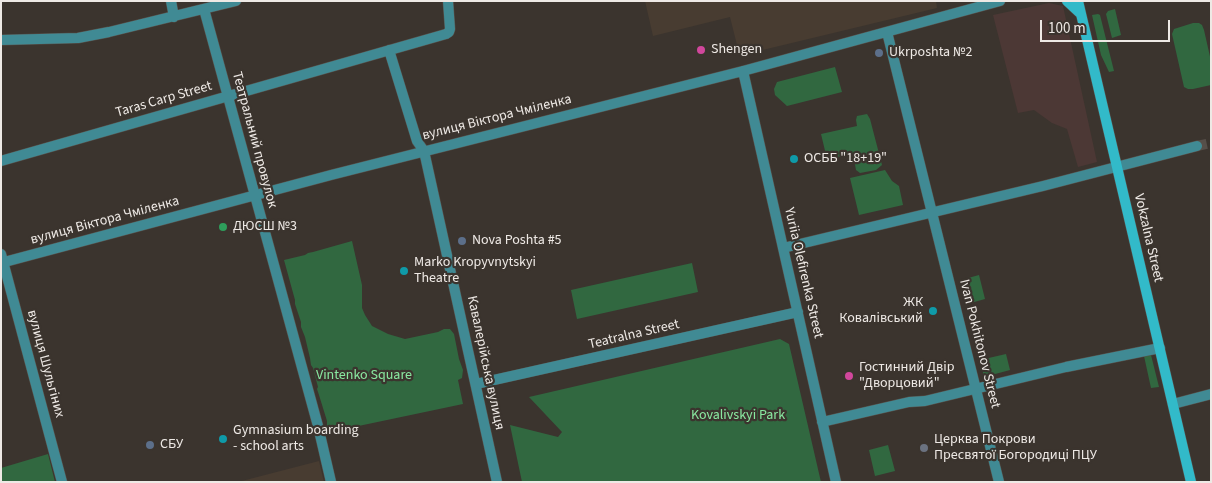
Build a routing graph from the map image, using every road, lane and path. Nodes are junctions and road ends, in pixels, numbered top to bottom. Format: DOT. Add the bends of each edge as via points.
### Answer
graph roads {
  1 [pos="171,1"];
  2 [pos="236,1"];
  3 [pos="448,1"];
  4 [pos="1000,1"];
  5 [pos="1067,1"];
  6 [pos="1078,1"];
  7 [pos="1086,1"];
  8 [pos="204,9"];
  9 [pos="1081,15"];
  10 [pos="174,17"];
  11 [pos="887,32"];
  12 [pos="1,40"];
  13 [pos="388,50"];
  14 [pos="743,71"];
  15 [pos="228,96"];
  16 [pos="1197,146"];
  17 [pos="424,151"];
  18 [pos="1,161"];
  19 [pos="1117,167"];
  20 [pos="255,195"];
  21 [pos="932,212"];
  22 [pos="783,248"];
  23 [pos="2,260"];
  24 [pos="798,312"];
  25 [pos="1160,348"];
  26 [pos="476,384"];
  27 [pos="976,389"];
  28 [pos="1211,394"];
  29 [pos="1173,404"];
  30 [pos="822,422"];
  31 [pos="62,482"];
  32 [pos="331,482"];
  33 [pos="497,482"];
  34 [pos="836,482"];
  35 [pos="999,482"];
  36 [pos="1191,482"];
  1 -- 10 [label="street"];
  2 -- 8 [label="street"];
  3 -- 13 [label="street, Taras Carp Street" via="449,32"];
  4 -- 11 [label="street, вулиця Віктора Чміленка"];
  5 -- 9 [label="main road"];
  6 -- 9 [label="main road, Vokzalna Street"];
  7 -- 9 [label="main road"];
  8 -- 10 [label="street"];
  8 -- 15 [label="street, Театральний провулок"];
  9 -- 19 [label="main road, Vokzalna Street"];
  10 -- 12 [label="street" via="78,38"];
  11 -- 14 [label="street, вулиця Віктора Чміленка"];
  11 -- 21 [label="street, Ivan Pokhitonov Street"];
  13 -- 15 [label="street, Taras Carp Street"];
  13 -- 17 [label="street, Кавалерійська вулиця" via="417,141"];
  14 -- 17 [label="street, вулиця Віктора Чміленка"];
  14 -- 22 [label="street, Yuriia Olefirenka Street"];
  15 -- 18 [label="street, Taras Carp Street"];
  15 -- 20 [label="street, Театральний провулок"];
  16 -- 19 [label="street"];
  17 -- 20 [label="street, вулиця Віктора Чміленка"];
  17 -- 26 [label="street, Кавалерійська вулиця"];
  19 -- 21 [label="street"];
  19 -- 25 [label="main road, Vokzalna Street"];
  20 -- 23 [label="street, вулиця Віктора Чміленка"];
  20 -- 32 [label="street, Театральний провулок"];
  21 -- 22 [label="street"];
  21 -- 27 [label="street, Ivan Pokhitonov Street"];
  22 -- 24 [label="street, Yuriia Olefirenka Street"];
  23 -- 31 [label="street, вулиця Шульгіних"];
  24 -- 26 [label="street, Teatralna Street"];
  24 -- 30 [label="street, Yuriia Olefirenka Street"];
  25 -- 27 [label="street"];
  25 -- 29 [label="main road, Vokzalna Street"];
  26 -- 33 [label="street, Кавалерійська вулиця"];
  27 -- 30 [label="street"];
  27 -- 35 [label="street, Ivan Pokhitonov Street"];
  28 -- 29 [label="street"];
  29 -- 36 [label="main road, Vokzalna Street"];
  30 -- 34 [label="street, Yuriia Olefirenka Street"];
}
